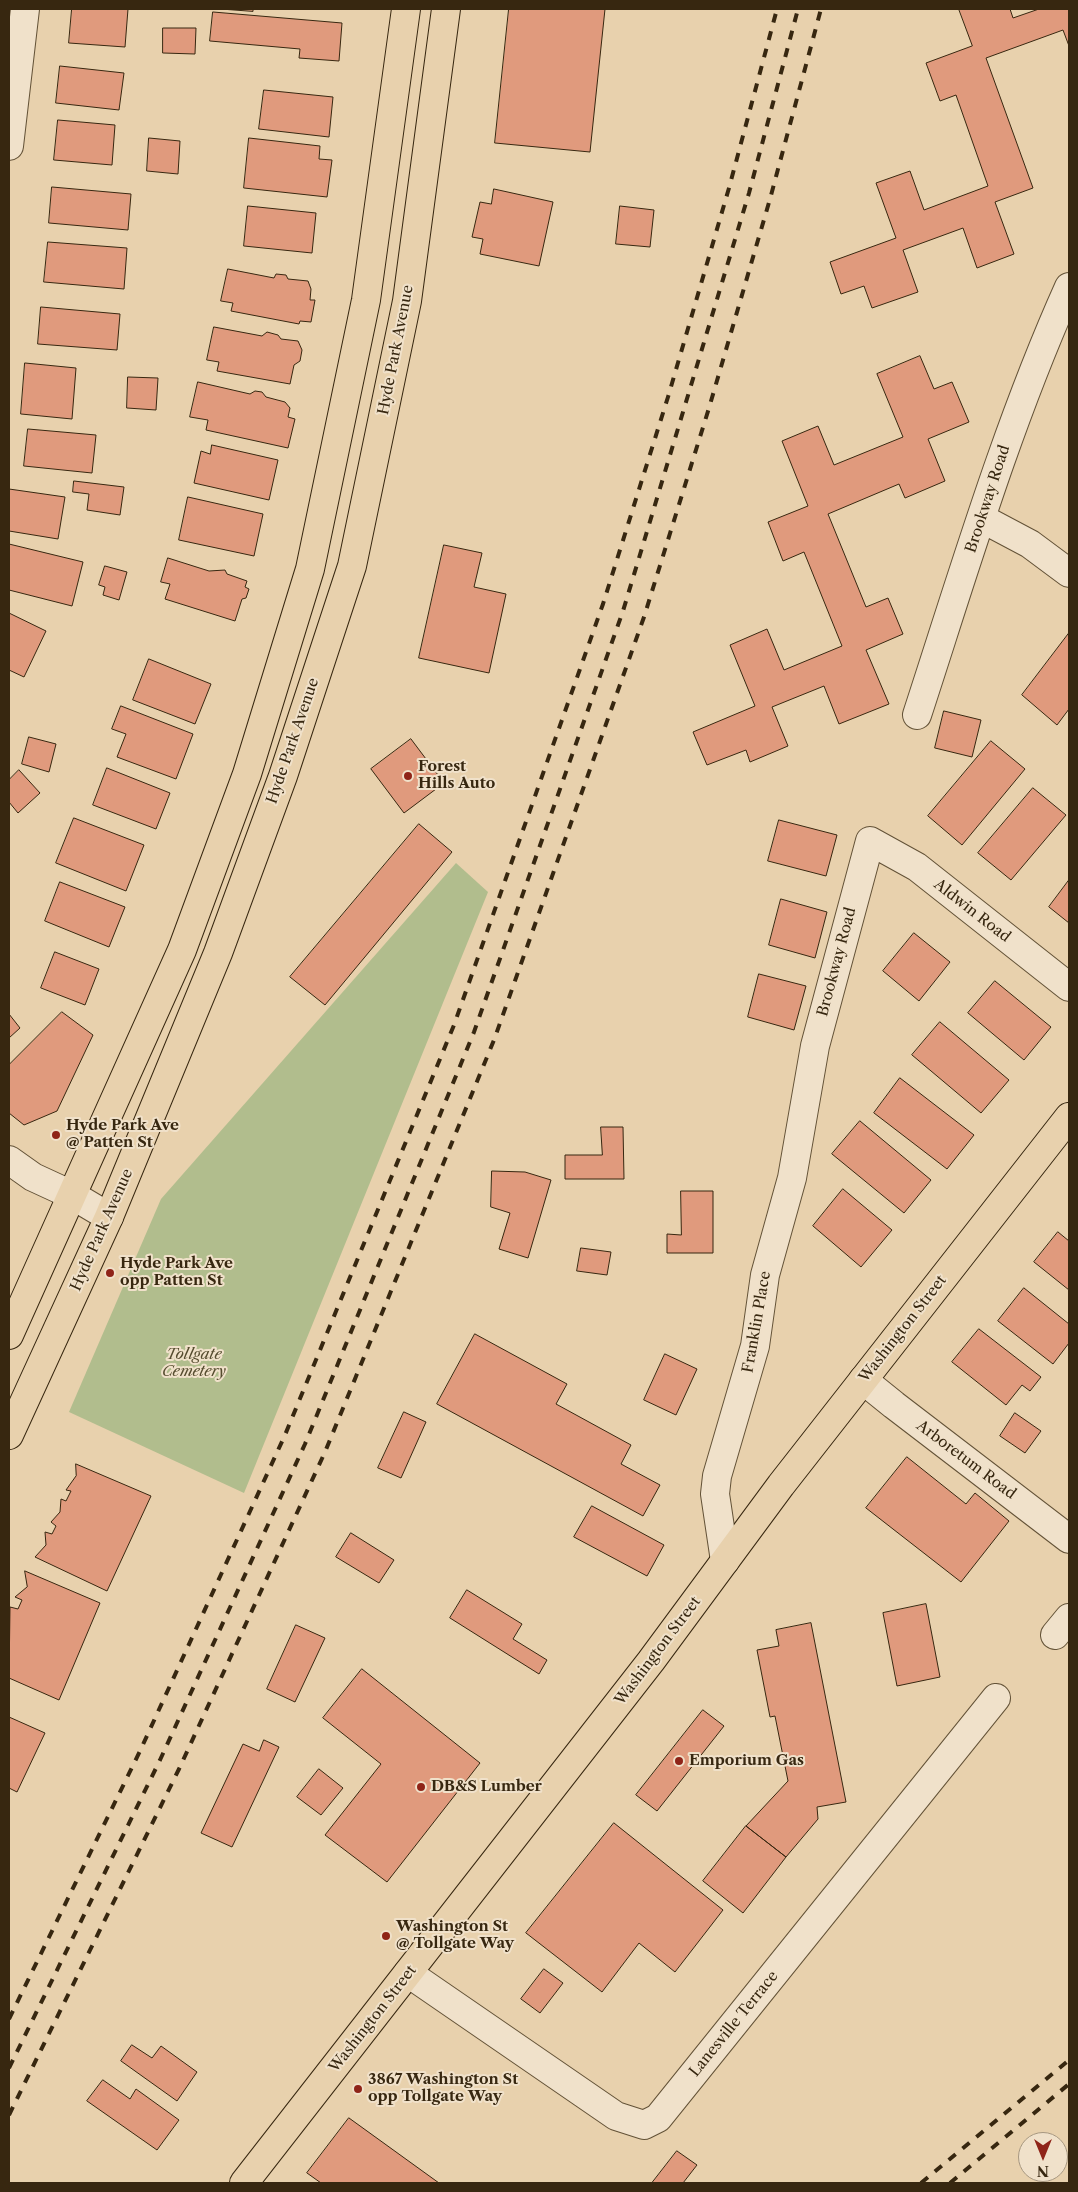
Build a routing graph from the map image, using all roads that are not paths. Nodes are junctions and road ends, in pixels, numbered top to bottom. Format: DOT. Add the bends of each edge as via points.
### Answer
graph roads {
  1 [pos="25,9"];
  2 [pos="406,9"];
  3 [pos="446,9"];
  4 [pos="9,146"];
  5 [pos="1069,287"];
  6 [pos="982,518"];
  7 [pos="1069,573"];
  8 [pos="277,677"];
  9 [pos="312,686"];
  10 [pos="916,714"];
  11 [pos="870,841"];
  12 [pos="1069,988"];
  13 [pos="808,1083"];
  14 [pos="1069,1117"];
  15 [pos="9,1160"];
  16 [pos="72,1195"];
  17 [pos="109,1217"];
  18 [pos="9,1335"];
  19 [pos="863,1380"];
  20 [pos="9,1435"];
  21 [pos="1069,1539"];
  22 [pos="725,1561"];
  23 [pos="996,1698"];
  24 [pos="408,1973"];
  25 [pos="244,2183"];
  1 -- 4 [label="street"];
  2 -- 8 [label="main road" via="366,300 310,569"];
  3 -- 9 [label="main road, Hyde Park Avenue" via="407,301 352,566"];
  5 -- 6 [label="street, Brookway Road" via="1024,394"];
  6 -- 7 [label="street" via="1030,544"];
  6 -- 10 [label="street, Brookway Road"];
  8 -- 9 [label="main road"];
  8 -- 16 [label="main road" via="247,774 182,950"];
  9 -- 17 [label="main road, Hyde Park Avenue" via="283,776 218,953"];
  11 -- 12 [label="street, Aldwin Road" via="916,867"];
  11 -- 13 [label="street, Brookway Road" via="820,1025"];
  13 -- 22 [label="street, Franklin Place" via="792,1178 768,1257 755,1346 717,1476 715,1494"];
  14 -- 19 [label="main road, Washington Street"];
  15 -- 16 [label="street" via="33,1178"];
  16 -- 17 [label="street"];
  16 -- 18 [label="main road"];
  17 -- 20 [label="main road, Hyde Park Avenue"];
  19 -- 21 [label="street, Arboretum Road"];
  19 -- 22 [label="main road, Washington Street"];
  22 -- 24 [label="main road, Washington Street"];
  23 -- 24 [label="street, Lanesville Terrace" via="658,2118 644,2126 616,2116"];
  24 -- 25 [label="main road, Washington Street"];
}
